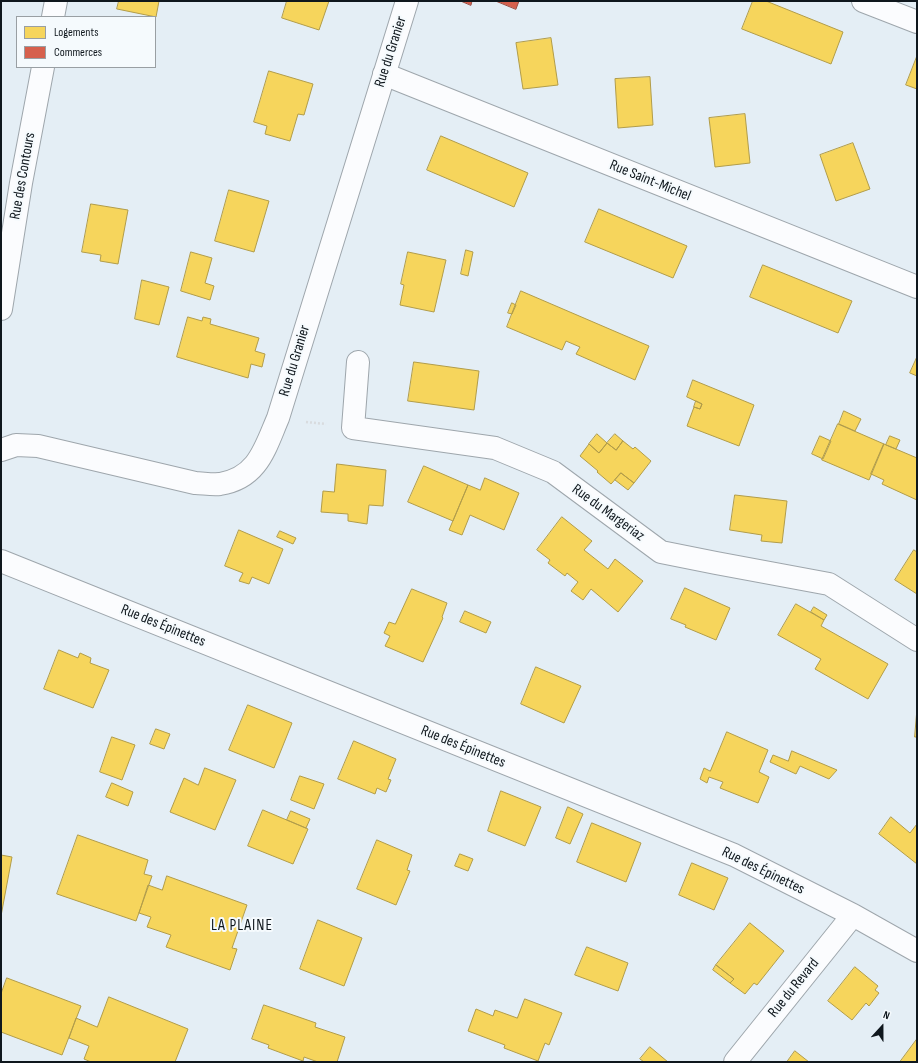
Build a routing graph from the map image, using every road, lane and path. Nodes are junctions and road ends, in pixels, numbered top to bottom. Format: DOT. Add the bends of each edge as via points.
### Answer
graph roads {
  1 [pos="56,1"];
  2 [pos="407,1"];
  3 [pos="864,1"];
  4 [pos="53,16"];
  5 [pos="917,22"];
  6 [pos="43,68"];
  7 [pos="384,74"];
  8 [pos="917,287"];
  9 [pos="1,309"];
  10 [pos="358,362"];
  11 [pos="278,418"];
  12 [pos="353,428"];
  13 [pos="1,450"];
  14 [pos="1,561"];
  15 [pos="917,640"];
  16 [pos="853,915"];
  17 [pos="917,951"];
  18 [pos="735,1062"];
  1 -- 4 [label="street"];
  2 -- 7 [label="street, Rue du Granier"];
  3 -- 5 [label="street"];
  6 -- 9 [label="street, Rue des Contours"];
  7 -- 8 [label="street, Rue Saint-Michel"];
  7 -- 11 [label="street, Rue du Granier"];
  10 -- 12 [label="street"];
  11 -- 12 [label="path"];
  11 -- 13 [label="street, Rue du Granier" via="262,455 253,468 239,478 219,484 168,478 38,446 16,445"];
  12 -- 15 [label="street, Rue du Margeriaz" via="495,448 553,472 661,552 829,584"];
  14 -- 16 [label="street, Rue des Épinettes" via="734,855"];
  16 -- 17 [label="street, Rue des Épinettes"];
  16 -- 18 [label="street, Rue du Revard"];
}
